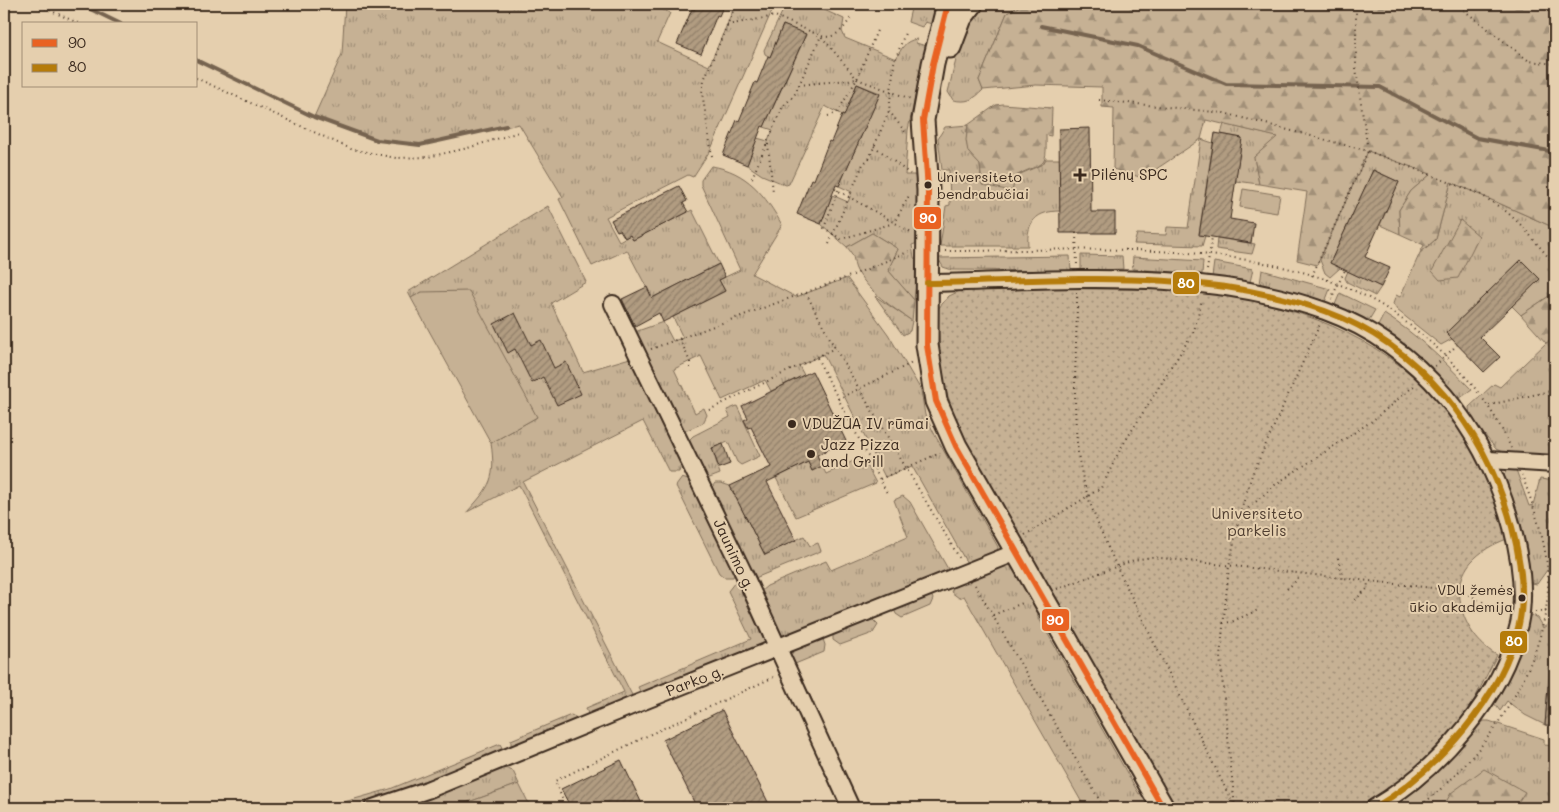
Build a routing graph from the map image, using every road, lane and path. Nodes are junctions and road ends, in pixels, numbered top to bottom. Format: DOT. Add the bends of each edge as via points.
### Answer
graph roads {
  1 [pos="20,4"];
  2 [pos="36,4"];
  3 [pos="736,4"];
  4 [pos="948,4"];
  5 [pos="972,4"];
  6 [pos="1356,4"];
  7 [pos="1456,4"];
  8 [pos="4,9"];
  9 [pos="852,16"];
  10 [pos="76,22"];
  11 [pos="727,25"];
  12 [pos="878,28"];
  13 [pos="905,33"];
  14 [pos="821,36"];
  15 [pos="1555,64"];
  16 [pos="857,78"];
  17 [pos="198,79"];
  18 [pos="798,85"];
  19 [pos="891,92"];
  20 [pos="1099,100"];
  21 [pos="925,102"];
  22 [pos="889,111"];
  23 [pos="828,116"];
  24 [pos="519,132"];
  25 [pos="912,140"];
  26 [pos="768,141"];
  27 [pos="874,146"];
  28 [pos="1368,151"];
  29 [pos="712,156"];
  30 [pos="910,174"];
  31 [pos="752,178"];
  32 [pos="773,192"];
  33 [pos="919,192"];
  34 [pos="849,195"];
  35 [pos="894,223"];
  36 [pos="1076,233"];
  37 [pos="834,234"];
  38 [pos="1212,237"];
  39 [pos="921,243"];
  40 [pos="829,244"];
  41 [pos="1076,251"];
  42 [pos="1209,256"];
  43 [pos="1555,265"];
  44 [pos="1345,270"];
  45 [pos="1312,276"];
  46 [pos="1077,280"];
  47 [pos="927,283"];
  48 [pos="1205,284"];
  49 [pos="1337,284"];
  50 [pos="806,293"];
  51 [pos="613,304"];
  52 [pos="1326,312"];
  53 [pos="680,339"];
  54 [pos="1457,345"];
  55 [pos="835,348"];
  56 [pos="638,354"];
  57 [pos="1446,356"];
  58 [pos="817,358"];
  59 [pos="915,362"];
  60 [pos="690,369"];
  61 [pos="1425,375"];
  62 [pos="859,388"];
  63 [pos="1555,390"];
  64 [pos="838,399"];
  65 [pos="1489,405"];
  66 [pos="710,410"];
  67 [pos="956,446"];
  68 [pos="1489,460"];
  69 [pos="1517,461"];
  70 [pos="1555,464"];
  71 [pos="906,468"];
  72 [pos="880,480"];
  73 [pos="887,493"];
  74 [pos="1088,496"];
  75 [pos="1239,517"];
  76 [pos="1015,548"];
  77 [pos="1338,558"];
  78 [pos="1117,567"];
  79 [pos="1229,567"];
  80 [pos="967,572"];
  81 [pos="1298,574"];
  82 [pos="1343,580"];
  83 [pos="1368,583"];
  84 [pos="1287,589"];
  85 [pos="1042,595"];
  86 [pos="1356,600"];
  87 [pos="1258,610"];
  88 [pos="1555,611"];
  89 [pos="1521,612"];
  90 [pos="1545,613"];
  91 [pos="992,615"];
  92 [pos="1223,623"];
  93 [pos="777,649"];
  94 [pos="787,671"];
  95 [pos="1234,807"];
  96 [pos="372,808"];
  97 [pos="566,808"];
  98 [pos="851,808"];
  99 [pos="1104,808"];
  100 [pos="1163,808"];
  101 [pos="1374,808"];
  102 [pos="1417,808"];
  1 -- 8 [label="path"];
  2 -- 10 [label="path"];
  3 -- 11 [label="path"];
  4 -- 21 [label="main road"];
  5 -- 33 [label="main road" via="961,18 951,43"];
  6 -- 28 [label="path" via="1356,68"];
  7 -- 15 [label="path" via="1529,61"];
  9 -- 14 [label="path" via="842,31"];
  11 -- 14 [label="path" via="775,16"];
  11 -- 29 [label="path" via="702,92"];
  12 -- 16 [label="path"];
  13 -- 19 [label="path" via="894,63"];
  14 -- 16 [label="path"];
  14 -- 18 [label="path"];
  16 -- 18 [label="path"];
  16 -- 19 [label="path"];
  16 -- 23 [label="path" via="837,113"];
  17 -- 24 [label="path" via="351,149 396,158 452,152"];
  18 -- 26 [label="path" via="794,96 783,106"];
  19 -- 21 [label="path"];
  19 -- 22 [label="path"];
  20 -- 28 [label="path" via="1224,114"];
  21 -- 33 [label="main road"];
  22 -- 25 [label="path"];
  22 -- 27 [label="path"];
  26 -- 31 [label="path"];
  26 -- 32 [label="path"];
  27 -- 30 [label="path"];
  27 -- 34 [label="path"];
  28 -- 43 [label="path" via="1480,194 1523,227"];
  28 -- 45 [label="path"];
  33 -- 35 [label="path"];
  33 -- 39 [label="main road"];
  34 -- 35 [label="path"];
  34 -- 37 [label="path"];
  34 -- 37 [label="path" via="836,189 824,228"];
  35 -- 37 [label="path" via="841,239"];
  35 -- 39 [label="path"];
  36 -- 41 [label="path"];
  37 -- 40 [label="path"];
  38 -- 42 [label="path"];
  39 -- 41 [label="path"];
  39 -- 47 [label="main road"];
  39 -- 50 [label="path"];
  41 -- 42 [label="path" via="1170,252"];
  41 -- 46 [label="path"];
  42 -- 45 [label="path" via="1257,262"];
  42 -- 48 [label="path"];
  44 -- 49 [label="path"];
  45 -- 49 [label="path"];
  46 -- 47 [label="street"];
  46 -- 48 [label="street"];
  46 -- 74 [label="path" via="1076,423 1078,452"];
  47 -- 67 [label="main road" via="930,373 936,401"];
  48 -- 52 [label="street" via="1252,292"];
  48 -- 74 [label="path" via="1194,331 1121,448 1101,488"];
  49 -- 52 [label="path"];
  49 -- 57 [label="path" via="1406,321"];
  50 -- 53 [label="path"];
  50 -- 55 [label="path"];
  51 -- 56 [label="street, Jaunimo g."];
  52 -- 61 [label="street" via="1368,332"];
  52 -- 75 [label="path" via="1268,435"];
  53 -- 56 [label="path"];
  53 -- 60 [label="path"];
  54 -- 57 [label="path"];
  55 -- 58 [label="path"];
  55 -- 62 [label="path"];
  56 -- 93 [label="street, Jaunimo g."];
  57 -- 61 [label="path"];
  57 -- 65 [label="path"];
  58 -- 64 [label="path"];
  58 -- 66 [label="path"];
  59 -- 62 [label="path"];
  61 -- 68 [label="street" via="1456,410"];
  61 -- 75 [label="path" via="1391,407 1276,484"];
  62 -- 64 [label="path"];
  62 -- 71 [label="path"];
  63 -- 65 [label="path"];
  64 -- 72 [label="path"];
  65 -- 69 [label="path"];
  67 -- 71 [label="path"];
  67 -- 76 [label="main road"];
  68 -- 69 [label="street"];
  68 -- 89 [label="street" via="1504,498 1518,551"];
  69 -- 70 [label="street"];
  69 -- 90 [label="path" via="1543,546 1548,582"];
  71 -- 72 [label="path"];
  71 -- 80 [label="path"];
  72 -- 73 [label="path"];
  74 -- 76 [label="path"];
  74 -- 78 [label="path" via="1098,528"];
  75 -- 79 [label="path"];
  76 -- 80 [label="street, Parko g."];
  76 -- 85 [label="main road"];
  77 -- 82 [label="path"];
  78 -- 79 [label="path" via="1152,557"];
  78 -- 85 [label="path"];
  78 -- 95 [label="path"];
  79 -- 81 [label="path"];
  79 -- 92 [label="path"];
  80 -- 91 [label="path"];
  80 -- 93 [label="street, Parko g."];
  81 -- 82 [label="path"];
  81 -- 84 [label="path" via="1297,580"];
  82 -- 83 [label="path"];
  83 -- 86 [label="path" via="1367,589"];
  83 -- 89 [label="path" via="1460,592 1502,611"];
  85 -- 91 [label="path"];
  85 -- 100 [label="main road"];
  87 -- 92 [label="path"];
  88 -- 90 [label="path"];
  89 -- 90 [label="path"];
  89 -- 101 [label="street" via="1507,661 1480,708 1421,775"];
  90 -- 102 [label="path" via="1528,669 1500,718 1472,758"];
  91 -- 99 [label="path"];
  92 -- 95 [label="path" via="1220,657 1222,692"];
  93 -- 94 [label="street, Jaunimo g."];
  93 -- 96 [label="street, Parko g." via="582,718 503,750 427,790"];
  94 -- 97 [label="path" via="555,781"];
  94 -- 98 [label="street, Jaunimo g."];
}
